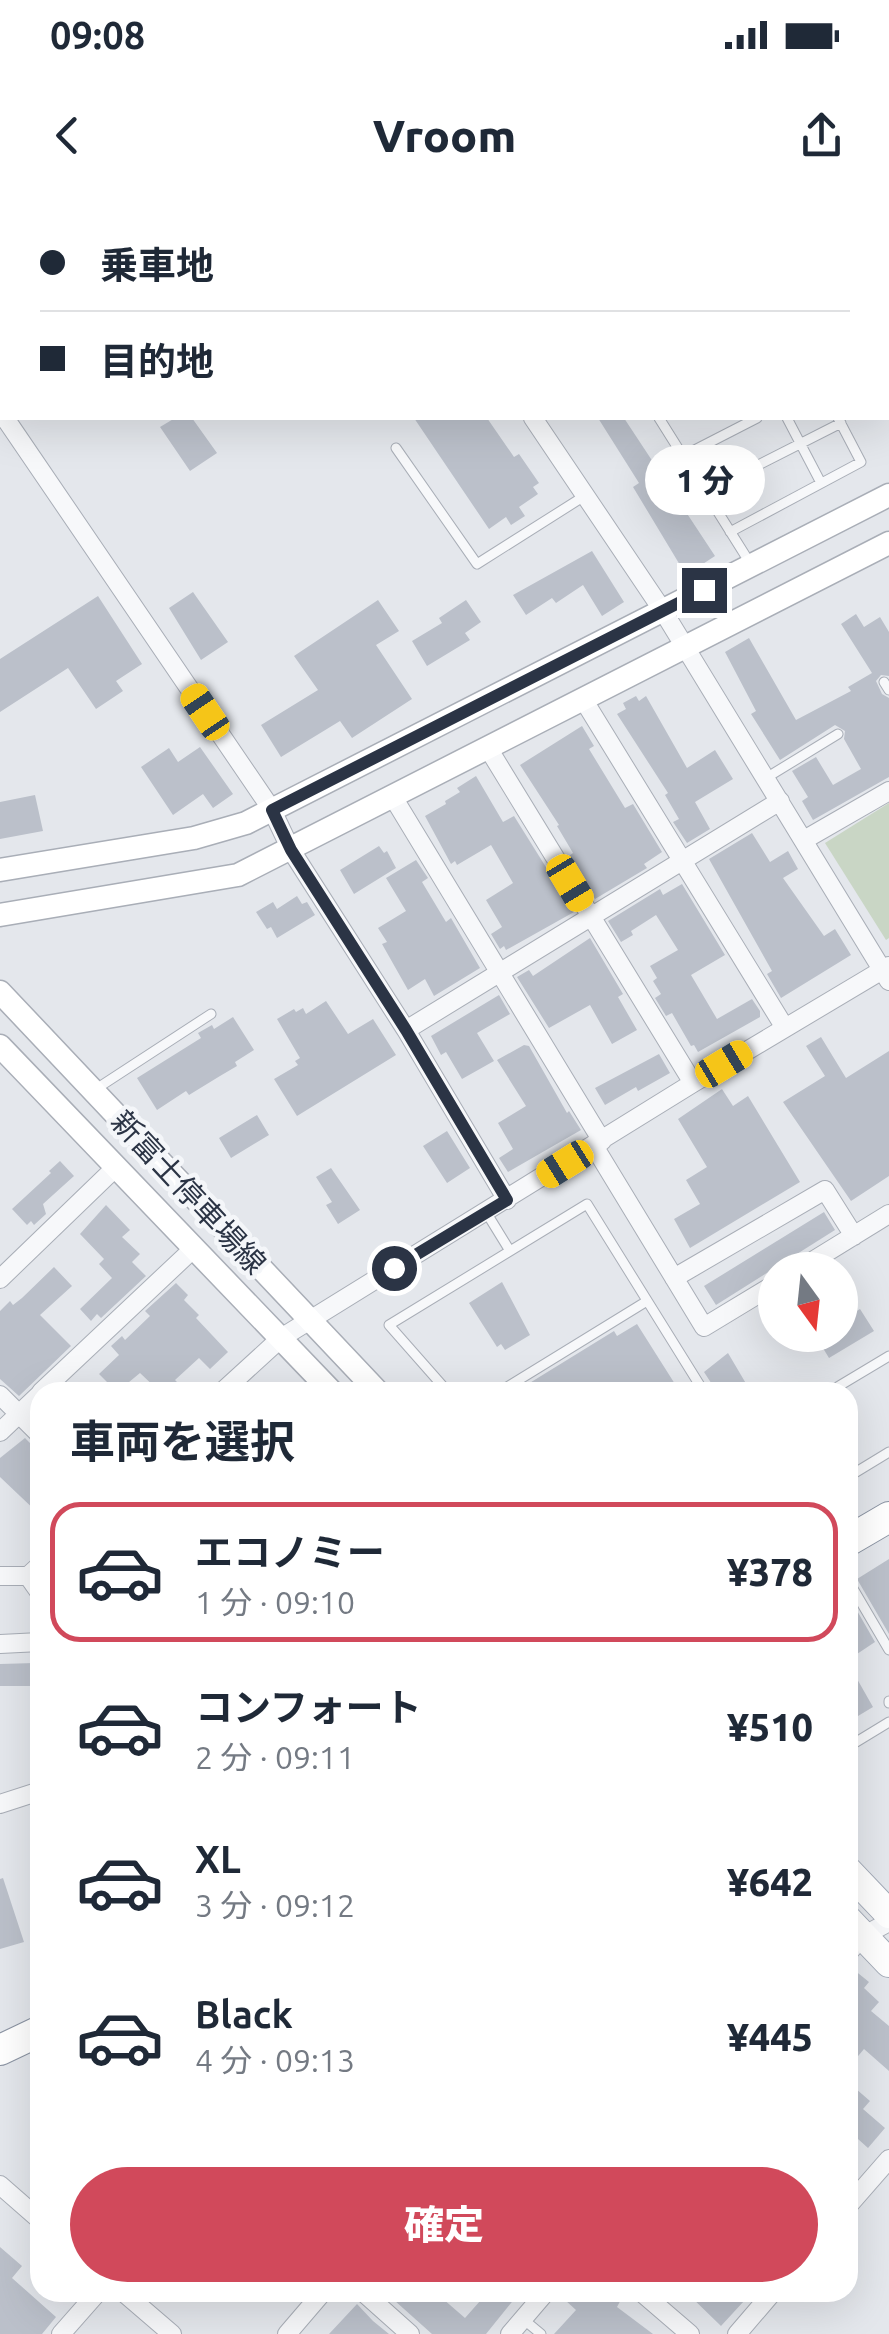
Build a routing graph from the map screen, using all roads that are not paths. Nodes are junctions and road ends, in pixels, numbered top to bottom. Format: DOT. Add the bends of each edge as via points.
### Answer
graph roads {
  1 [pos="7,420"];
  2 [pos="534,420"];
  3 [pos="660,420"];
  4 [pos="753,420"];
  5 [pos="788,420"];
  6 [pos="839,420"];
  7 [pos="800,444"];
  8 [pos="396,448"];
  9 [pos="683,456"];
  10 [pos="821,484"];
  11 [pos="705,492"];
  12 [pos="586,495"];
  13 [pos="889,495"];
  14 [pos="730,532"];
  15 [pos="889,543"];
  16 [pos="751,566"];
  17 [pos="663,611"];
  18 [pos="685,647"];
  19 [pos="583,699"];
  20 [pos="838,734"];
  21 [pos="488,748"];
  22 [pos="766,778"];
  23 [pos="889,791"];
  24 [pos="393,797"];
  25 [pos="780,801"];
  26 [pos="272,810"];
  27 [pos="804,840"];
  28 [pos="291,850"];
  29 [pos="682,861"];
  30 [pos="0,870"];
  31 [pos="0,916"];
  32 [pos="591,917"];
  33 [pos="500,972"];
  34 [pos="887,972"];
  35 [pos="0,992"];
  36 [pos="211,1014"];
  37 [pos="785,1028"];
  38 [pos="406,1030"];
  39 [pos="0,1046"];
  40 [pos="693,1082"];
  41 [pos="94,1090"];
  42 [pos="598,1143"];
  43 [pos="115,1168"];
  44 [pos="507,1200"];
  45 [pos="486,1212"];
  46 [pos="889,1214"];
  47 [pos="854,1236"];
  48 [pos="193,1249"];
  49 [pos="510,1251"];
  50 [pos="828,1252"];
  51 [pos="674,1278"];
  52 [pos="0,1280"];
  53 [pos="758,1294"];
  54 [pos="648,1301"];
  55 [pos="310,1320"];
  56 [pos="281,1338"];
  57 [pos="889,1356"];
  58 [pos="53,1382"];
  59 [pos="233,1382"];
  60 [pos="323,1382"];
  61 [pos="369,1382"];
  62 [pos="439,1382"];
  63 [pos="515,1382"];
  64 [pos="698,1382"];
  65 [pos="846,1382"];
  66 [pos="0,1395"];
  67 [pos="30,1404"];
  68 [pos="19,1414"];
  69 [pos="30,1424"];
  70 [pos="0,1432"];
  71 [pos="889,1452"];
  72 [pos="858,1471"];
  73 [pos="889,1516"];
  74 [pos="858,1536"];
  75 [pos="30,1572"];
  76 [pos="0,1576"];
  77 [pos="858,1597"];
  78 [pos="30,1642"];
  79 [pos="0,1644"];
  80 [pos="889,1650"];
  81 [pos="889,1722"];
  82 [pos="858,1741"];
  83 [pos="30,1794"];
  84 [pos="0,1804"];
  85 [pos="858,1881"];
  86 [pos="889,1914"];
  87 [pos="889,1922"];
  88 [pos="858,1934"];
  89 [pos="858,1940"];
  90 [pos="889,1963"];
  91 [pos="30,2035"];
  92 [pos="0,2050"];
  93 [pos="889,2159"];
  94 [pos="0,2185"];
  95 [pos="858,2195"];
  96 [pos="30,2211"];
  97 [pos="89,2302"];
  98 [pos="135,2302"];
  99 [pos="314,2302"];
  100 [pos="374,2302"];
  101 [pos="538,2302"];
  102 [pos="653,2302"];
  103 [pos="764,2302"];
  104 [pos="517,2327"];
  105 [pos="62,2334"];
  106 [pos="172,2334"];
  107 [pos="287,2334"];
  108 [pos="410,2334"];
  109 [pos="541,2334"];
  110 [pos="690,2334"];
  111 [pos="736,2334"];
  1 -- 26 [label="street"];
  2 -- 12 [label="street"];
  3 -- 9 [label="lane"];
  4 -- 9 [label="lane"];
  5 -- 7 [label="lane"];
  6 -- 7 [label="lane"];
  6 -- 10 [label="lane" via="861,462"];
  7 -- 10 [label="lane"];
  7 -- 11 [label="lane"];
  8 -- 12 [label="lane" via="477,564"];
  9 -- 11 [label="lane"];
  10 -- 14 [label="lane"];
  11 -- 14 [label="lane"];
  12 -- 17 [label="street"];
  13 -- 16 [label="street"];
  14 -- 16 [label="lane"];
  15 -- 18 [label="street"];
  16 -- 17 [label="street"];
  17 -- 18 [label="street"];
  17 -- 26 [label="street"];
  18 -- 19 [label="street"];
  18 -- 22 [label="street"];
  19 -- 21 [label="street"];
  19 -- 29 [label="street"];
  20 -- 22 [label="lane"];
  21 -- 24 [label="street"];
  21 -- 32 [label="street"];
  22 -- 25 [label="street"];
  23 -- 27 [label="street"];
  24 -- 28 [label="street"];
  24 -- 33 [label="street"];
  25 -- 27 [label="street"];
  25 -- 29 [label="street"];
  26 -- 28 [label="street"];
  26 -- 30 [label="street" via="194,838"];
  27 -- 34 [label="street"];
  28 -- 31 [label="street" via="238,876"];
  28 -- 38 [label="street"];
  29 -- 32 [label="street"];
  29 -- 37 [label="street"];
  32 -- 33 [label="street"];
  32 -- 40 [label="street"];
  33 -- 38 [label="street"];
  33 -- 42 [label="street"];
  34 -- 37 [label="street"];
  35 -- 41 [label="street, 新富士停車場線"];
  36 -- 41 [label="lane"];
  37 -- 40 [label="street"];
  38 -- 44 [label="street"];
  39 -- 43 [label="street, 新富士停車場線"];
  40 -- 42 [label="street"];
  41 -- 55 [label="street, 新富士停車場線"];
  42 -- 44 [label="street"];
  42 -- 51 [label="street"];
  43 -- 48 [label="street, 新富士停車場線"];
  43 -- 52 [label="street"];
  44 -- 45 [label="street"];
  45 -- 49 [label="lane"];
  45 -- 55 [label="street"];
  46 -- 47 [label="street"];
  47 -- 50 [label="street"];
  47 -- 51 [label="street" via="825,1190"];
  48 -- 56 [label="street, 新富士停車場線"];
  48 -- 58 [label="street"];
  49 -- 54 [label="lane" via="587,1204"];
  49 -- 62 [label="lane" via="389,1325"];
  51 -- 53 [label="street" via="704,1327"];
  54 -- 63 [label="lane"];
  54 -- 64 [label="lane"];
  55 -- 56 [label="street"];
  55 -- 61 [label="street, 新富士停車場線"];
  56 -- 59 [label="street"];
  56 -- 60 [label="street, 新富士停車場線"];
  57 -- 65 [label="lane"];
  66 -- 68 [label="street"];
  67 -- 68 [label="street"];
  68 -- 69 [label="street"];
  68 -- 70 [label="street"];
  71 -- 72 [label="lane"];
  73 -- 74 [label="highway"];
  75 -- 76 [label="street"];
  77 -- 80 [label="lane"];
  78 -- 79 [label="street"];
  81 -- 82 [label="lane"];
  83 -- 84 [label="street"];
  85 -- 86 [label="main road"];
  87 -- 88 [label="street"];
  89 -- 90 [label="main road"];
  91 -- 92 [label="highway"];
  93 -- 95 [label="street"];
  94 -- 96 [label="street"];
  97 -- 105 [label="street"];
  98 -- 106 [label="street"];
  99 -- 107 [label="street"];
  100 -- 108 [label="street"];
  101 -- 104 [label="street"];
  102 -- 110 [label="street"];
  103 -- 111 [label="street"];
  104 -- 109 [label="lane"];
}
